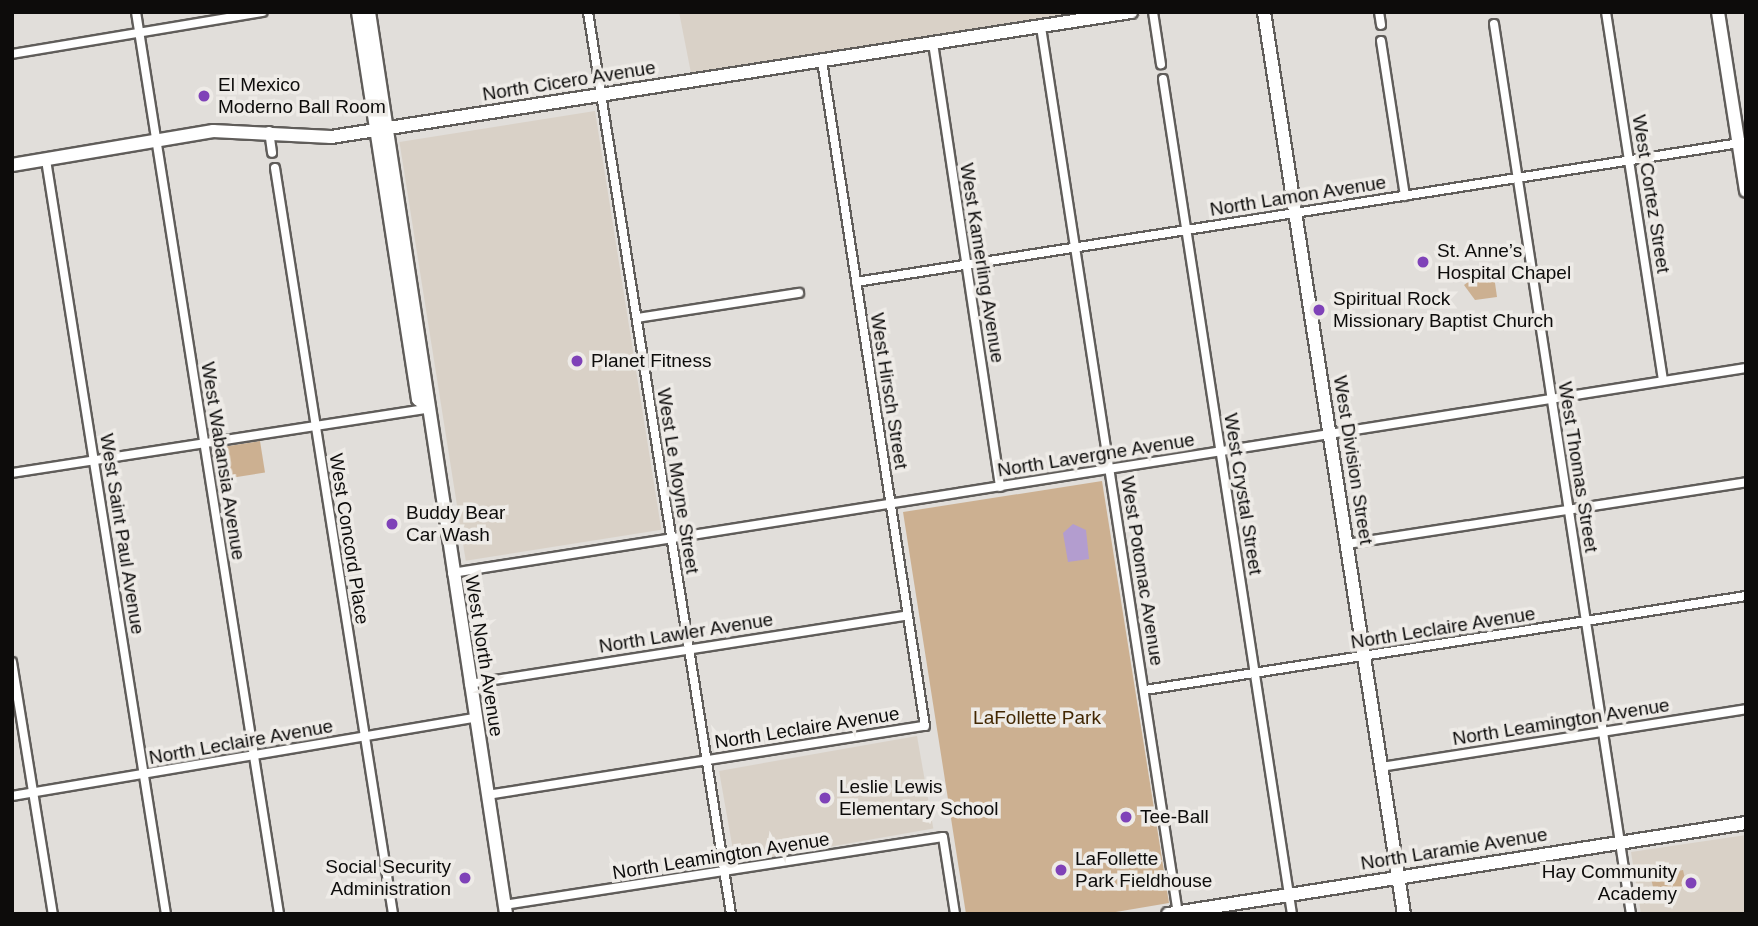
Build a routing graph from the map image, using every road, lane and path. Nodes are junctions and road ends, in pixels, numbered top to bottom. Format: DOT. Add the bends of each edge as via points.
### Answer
graph roads {
  1 [pos="136,12"];
  2 [pos="263,12"];
  3 [pos="358,12"];
  4 [pos="369,12"];
  5 [pos="588,12"];
  6 [pos="1131,12"];
  7 [pos="1153,12"];
  8 [pos="1264,12"];
  9 [pos="1379,12"];
  10 [pos="1606,12"];
  11 [pos="1718,12"];
  12 [pos="1494,24"];
  13 [pos="1381,25"];
  14 [pos="1041,27"];
  15 [pos="139,33"];
  16 [pos="1381,41"];
  17 [pos="933,43"];
  18 [pos="12,54"];
  19 [pos="822,61"];
  20 [pos="1161,64"];
  21 [pos="1163,79"];
  22 [pos="602,95"];
  23 [pos="381,130"];
  24 [pos="270,131"];
  25 [pos="156,141"];
  26 [pos="1742,143"];
  27 [pos="272,153"];
  28 [pos="46,160"];
  29 [pos="1630,160"];
  30 [pos="12,165"];
  31 [pos="275,168"];
  32 [pos="1518,178"];
  33 [pos="1746,191"];
  34 [pos="1405,196"];
  35 [pos="1295,213"];
  36 [pos="1185,230"];
  37 [pos="1076,247"];
  38 [pos="966,265"];
  39 [pos="856,282"];
  40 [pos="799,293"];
  41 [pos="637,318"];
  42 [pos="1746,368"];
  43 [pos="1663,381"];
  44 [pos="1552,398"];
  45 [pos="426,407"];
  46 [pos="315,426"];
  47 [pos="1330,434"];
  48 [pos="204,442"];
  49 [pos="1220,452"];
  50 [pos="94,460"];
  51 [pos="1110,469"];
  52 [pos="12,473"];
  53 [pos="1746,482"];
  54 [pos="1000,486"];
  55 [pos="890,504"];
  56 [pos="1569,509"];
  57 [pos="671,538"];
  58 [pos="1347,544"];
  59 [pos="452,573"];
  60 [pos="1746,596"];
  61 [pos="908,615"];
  62 [pos="1586,621"];
  63 [pos="689,649"];
  64 [pos="1364,657"];
  65 [pos="12,662"];
  66 [pos="1255,673"];
  67 [pos="469,684"];
  68 [pos="1145,690"];
  69 [pos="1746,709"];
  70 [pos="475,718"];
  71 [pos="925,726"];
  72 [pos="1603,732"];
  73 [pos="365,737"];
  74 [pos="253,755"];
  75 [pos="706,760"];
  76 [pos="1381,767"];
  77 [pos="144,774"];
  78 [pos="34,792"];
  79 [pos="487,795"];
  80 [pos="12,796"];
  81 [pos="1746,823"];
  82 [pos="1620,842"];
  83 [pos="724,871"];
  84 [pos="1399,877"];
  85 [pos="1289,894"];
  86 [pos="505,909"];
  87 [pos="1175,913"];
  88 [pos="53,914"];
  89 [pos="166,914"];
  90 [pos="279,914"];
  91 [pos="393,914"];
  92 [pos="731,914"];
  93 [pos="955,914"];
  94 [pos="1292,914"];
  95 [pos="1404,914"];
  96 [pos="1631,914"];
  1 -- 15 [label="street, West Wabansia Avenue"];
  2 -- 15 [label="street"];
  3 -- 23 [label="main road, West North Avenue"];
  4 -- 23 [label="main road, West North Avenue"];
  5 -- 22 [label="street, West Le Moyne Street"];
  6 -- 14 [label="main road, North Cicero Avenue"];
  7 -- 20 [label="street"];
  8 -- 35 [label="main road, West Division Street"];
  9 -- 13 [label="street"];
  10 -- 29 [label="street, West Cortez Street"];
  11 -- 26 [label="main road"];
  12 -- 32 [label="street, West Thomas Street"];
  14 -- 17 [label="main road, North Cicero Avenue"];
  14 -- 37 [label="street, West Potomac Avenue"];
  15 -- 18 [label="street"];
  15 -- 25 [label="street, West Wabansia Avenue"];
  16 -- 34 [label="street"];
  17 -- 19 [label="main road, North Cicero Avenue"];
  17 -- 38 [label="street, West Kamerling Avenue"];
  19 -- 22 [label="main road, North Cicero Avenue"];
  19 -- 39 [label="street, West Hirsch Street"];
  21 -- 36 [label="street, West Crystal Street"];
  22 -- 23 [label="main road, North Cicero Avenue"];
  22 -- 41 [label="street, West Le Moyne Street"];
  23 -- 24 [label="main road, North Cicero Avenue" via="331,138"];
  23 -- 45 [label="main road, West North Avenue" via="418,399"];
  24 -- 25 [label="main road, North Cicero Avenue" via="213,131"];
  24 -- 27 [label="street"];
  25 -- 28 [label="main road, North Cicero Avenue"];
  25 -- 48 [label="street, West Wabansia Avenue"];
  26 -- 29 [label="street, North Lamon Avenue"];
  26 -- 33 [label="main road"];
  28 -- 30 [label="main road, North Cicero Avenue"];
  28 -- 50 [label="street, West Saint Paul Avenue"];
  29 -- 32 [label="street, North Lamon Avenue"];
  29 -- 43 [label="street, West Cortez Street"];
  31 -- 46 [label="street, West Concord Place"];
  32 -- 34 [label="street, North Lamon Avenue"];
  32 -- 44 [label="street, West Thomas Street"];
  34 -- 35 [label="street, North Lamon Avenue"];
  35 -- 36 [label="street, North Lamon Avenue"];
  35 -- 47 [label="main road, West Division Street"];
  36 -- 37 [label="street, North Lamon Avenue"];
  36 -- 49 [label="street, West Crystal Street"];
  37 -- 38 [label="street, North Lamon Avenue"];
  37 -- 51 [label="street, West Potomac Avenue"];
  38 -- 39 [label="street, North Lamon Avenue"];
  38 -- 54 [label="street, West Kamerling Avenue"];
  39 -- 55 [label="street, West Hirsch Street"];
  40 -- 41 [label="street"];
  41 -- 57 [label="street, West Le Moyne Street"];
  42 -- 43 [label="street, North Lavergne Avenue"];
  43 -- 44 [label="street, North Lavergne Avenue"];
  44 -- 47 [label="street, North Lavergne Avenue"];
  44 -- 56 [label="street, West Thomas Street"];
  45 -- 46 [label="street"];
  45 -- 59 [label="main road, West North Avenue"];
  46 -- 48 [label="street"];
  46 -- 73 [label="street, West Concord Place"];
  47 -- 49 [label="street, North Lavergne Avenue"];
  47 -- 58 [label="main road, West Division Street"];
  48 -- 50 [label="street"];
  48 -- 74 [label="street, West Wabansia Avenue"];
  49 -- 51 [label="street, North Lavergne Avenue"];
  49 -- 66 [label="street, West Crystal Street"];
  50 -- 52 [label="street"];
  50 -- 77 [label="street, West Saint Paul Avenue"];
  51 -- 54 [label="street, North Lavergne Avenue"];
  51 -- 68 [label="street, West Potomac Avenue"];
  53 -- 56 [label="street"];
  54 -- 55 [label="street, North Lavergne Avenue"];
  55 -- 57 [label="street, North Lavergne Avenue"];
  55 -- 61 [label="street, West Hirsch Street"];
  56 -- 58 [label="street"];
  56 -- 62 [label="street, West Thomas Street"];
  57 -- 59 [label="street, North Lavergne Avenue"];
  57 -- 63 [label="street, West Le Moyne Street"];
  58 -- 64 [label="main road, West Division Street"];
  59 -- 67 [label="main road, West North Avenue"];
  60 -- 62 [label="street, North Leclaire Avenue"];
  61 -- 63 [label="street, North Lawler Avenue"];
  61 -- 71 [label="street, West Hirsch Street"];
  62 -- 64 [label="street, North Leclaire Avenue"];
  62 -- 72 [label="street, West Thomas Street"];
  63 -- 67 [label="street, North Lawler Avenue"];
  63 -- 75 [label="street, West Le Moyne Street"];
  64 -- 66 [label="street, North Leclaire Avenue"];
  64 -- 76 [label="main road, West Division Street"];
  65 -- 78 [label="street"];
  66 -- 68 [label="street, North Leclaire Avenue"];
  66 -- 85 [label="street, West Crystal Street"];
  67 -- 70 [label="main road, West North Avenue"];
  68 -- 87 [label="street, West Potomac Avenue"];
  69 -- 72 [label="street, North Leamington Avenue"];
  70 -- 73 [label="street, North Leclaire Avenue"];
  70 -- 79 [label="main road, West North Avenue"];
  71 -- 75 [label="street, North Leclaire Avenue"];
  72 -- 76 [label="street, North Leamington Avenue"];
  72 -- 82 [label="street, West Thomas Street"];
  73 -- 74 [label="street, North Leclaire Avenue"];
  73 -- 91 [label="street, West Concord Place"];
  74 -- 77 [label="street, North Leclaire Avenue"];
  74 -- 90 [label="street, West Wabansia Avenue"];
  75 -- 79 [label="street, North Leclaire Avenue"];
  75 -- 83 [label="street, West Le Moyne Street"];
  76 -- 84 [label="main road, West Division Street"];
  77 -- 78 [label="street, North Leclaire Avenue"];
  77 -- 89 [label="street, West Saint Paul Avenue"];
  78 -- 80 [label="street, North Leclaire Avenue"];
  78 -- 88 [label="street"];
  79 -- 86 [label="main road, West North Avenue"];
  81 -- 82 [label="main road, North Laramie Avenue"];
  82 -- 84 [label="main road, North Laramie Avenue"];
  82 -- 96 [label="street, West Thomas Street"];
  83 -- 86 [label="street, North Leamington Avenue"];
  83 -- 92 [label="street, West Le Moyne Street"];
  83 -- 93 [label="street, North Leamington Avenue" via="943,837"];
  84 -- 85 [label="main road, North Laramie Avenue"];
  84 -- 95 [label="main road, West Division Street"];
  85 -- 87 [label="main road, North Laramie Avenue"];
  85 -- 94 [label="street, West Crystal Street"];
}
